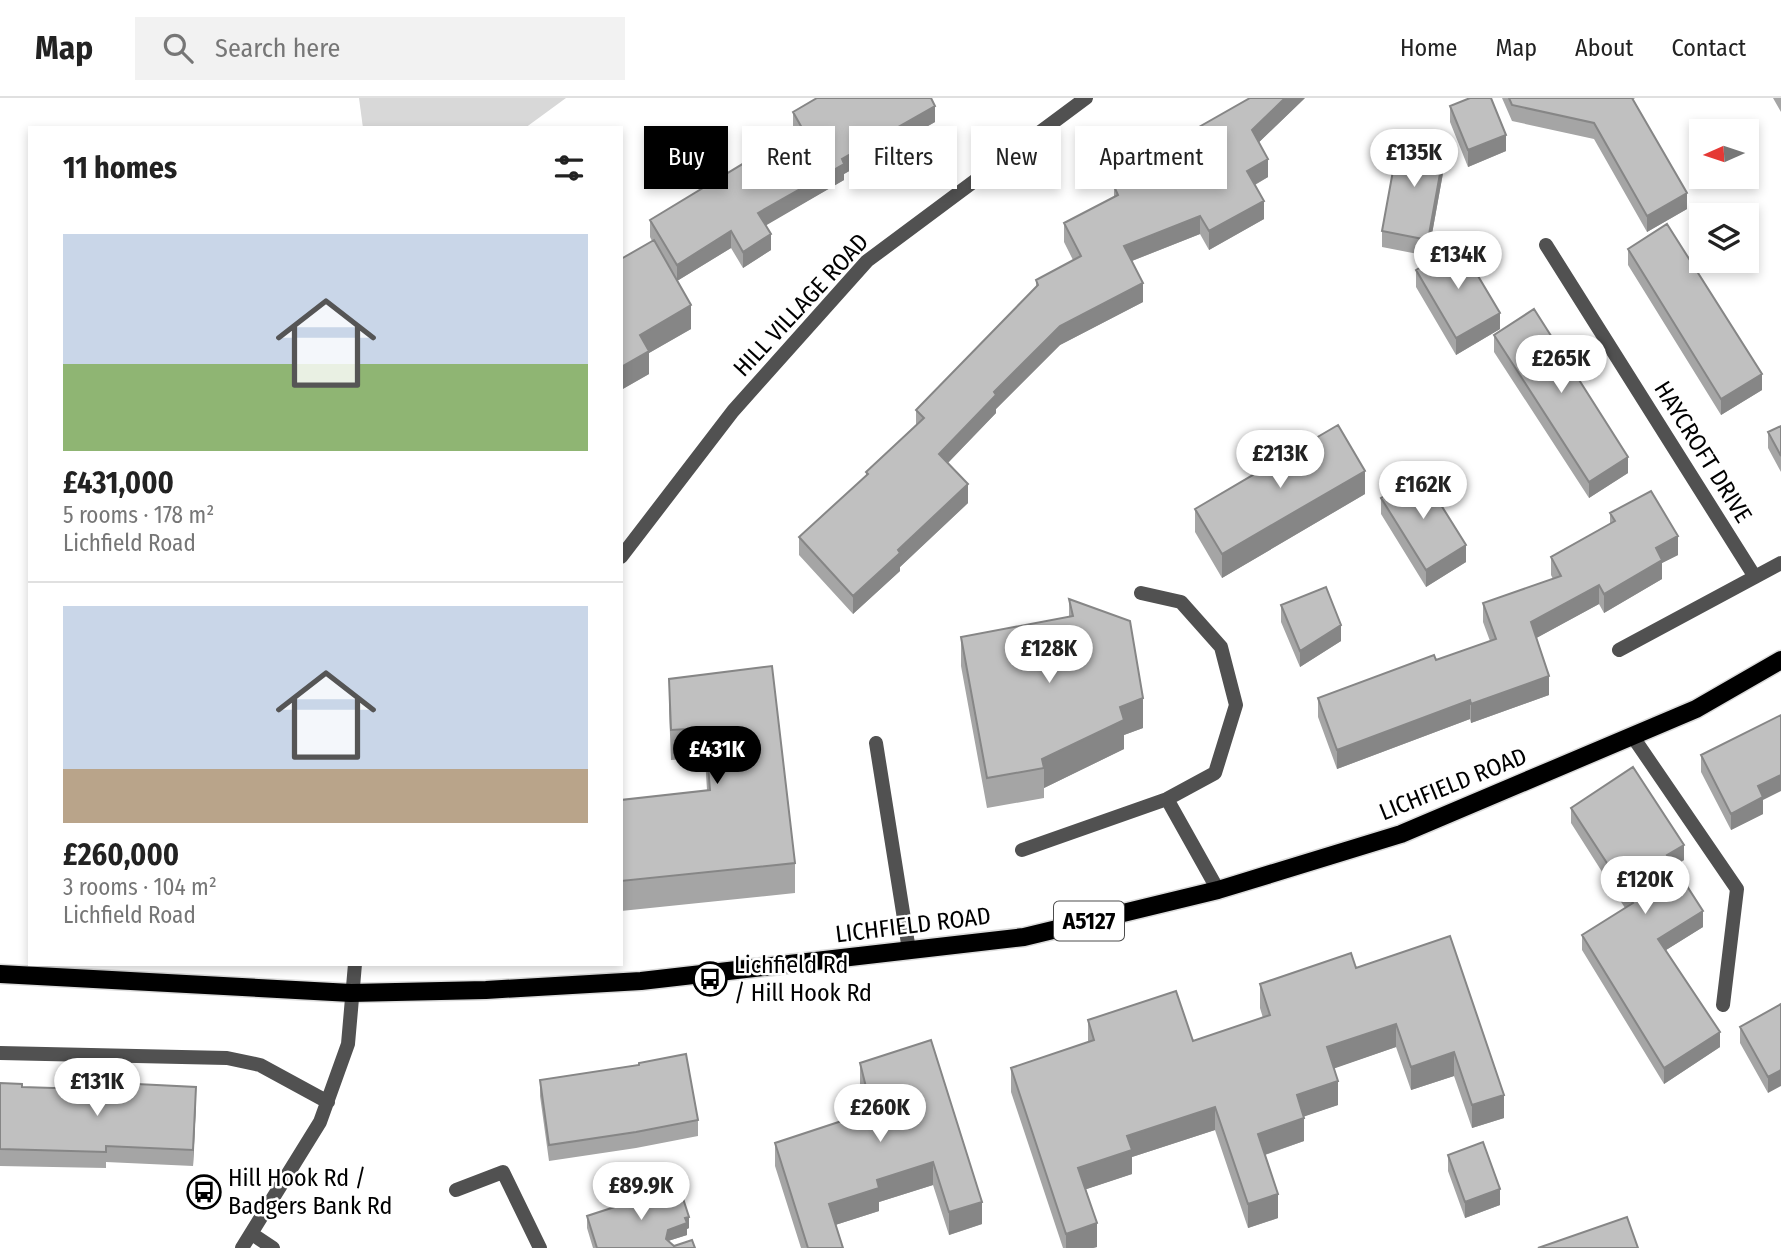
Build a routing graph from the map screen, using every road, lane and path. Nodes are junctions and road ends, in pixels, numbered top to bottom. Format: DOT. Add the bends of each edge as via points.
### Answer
graph roads {
  1 [pos="1086,98"];
  2 [pos="1546,245"];
  3 [pos="623,554"];
  4 [pos="1781,562"];
  5 [pos="1755,577"];
  6 [pos="1141,593"];
  7 [pos="1619,650"];
  8 [pos="1781,660"];
  9 [pos="1633,737"];
  10 [pos="876,743"];
  11 [pos="1167,799"];
  12 [pos="1022,850"];
  13 [pos="1218,890"];
  14 [pos="909,950"];
  15 [pos="355,966"];
  16 [pos="0,974"];
  17 [pos="351,993"];
  18 [pos="1723,1005"];
  19 [pos="0,1053"];
  20 [pos="328,1102"];
  21 [pos="456,1190"];
  22 [pos="252,1234"];
  23 [pos="242,1248"];
  24 [pos="273,1248"];
  25 [pos="540,1248"];
  1 -- 3 [label="street, HILL VILLAGE ROAD" via="867,261 733,411"];
  2 -- 5 [label="street, HAYCROFT DRIVE"];
  4 -- 5 [label="street"];
  5 -- 7 [label="street"];
  6 -- 11 [label="street" via="1181,602 1221,647 1236,705 1215,773"];
  8 -- 9 [label="main road, LICHFIELD ROAD / A5127" via="1696,709"];
  9 -- 13 [label="main road, LICHFIELD ROAD / A5127" via="1401,834"];
  9 -- 18 [label="street" via="1737,889"];
  10 -- 14 [label="street"];
  11 -- 12 [label="street"];
  11 -- 13 [label="street"];
  13 -- 14 [label="main road, LICHFIELD ROAD / A5127" via="1024,937"];
  14 -- 17 [label="main road, LICHFIELD ROAD / A5127" via="641,981"];
  15 -- 17 [label="street"];
  16 -- 17 [label="main road, LICHFIELD ROAD / A5127"];
  17 -- 20 [label="street" via="348,1044"];
  19 -- 20 [label="street" via="227,1058 260,1065"];
  20 -- 22 [label="street"];
  21 -- 25 [label="street" via="503,1172"];
  22 -- 23 [label="street"];
  22 -- 24 [label="street"];
}
